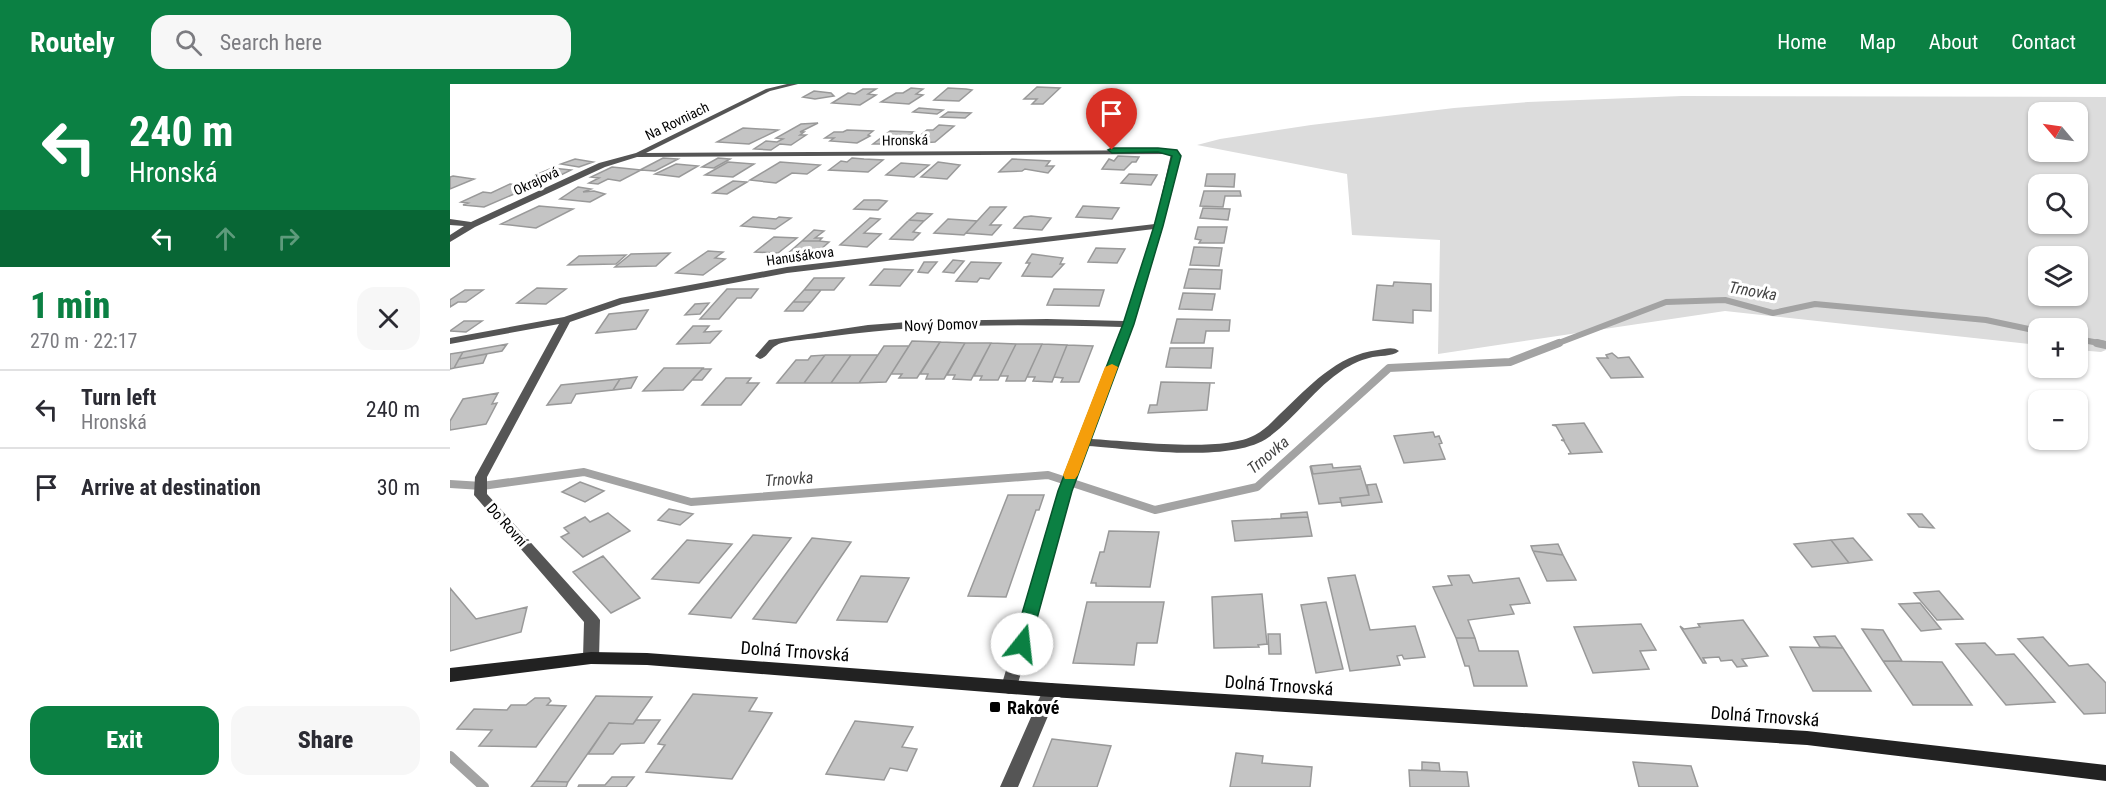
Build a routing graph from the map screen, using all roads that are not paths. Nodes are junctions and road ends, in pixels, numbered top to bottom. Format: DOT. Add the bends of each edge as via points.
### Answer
graph roads {
  1 [pos="795,84"];
  2 [pos="637,155"];
  3 [pos="450,222"];
  4 [pos="472,225"];
  5 [pos="1159,226"];
  6 [pos="450,239"];
  7 [pos="567,320"];
  8 [pos="1128,324"];
  9 [pos="450,341"];
  10 [pos="1394,351"];
  11 [pos="760,356"];
  12 [pos="1083,442"];
  13 [pos="591,658"];
  14 [pos="450,675"];
  15 [pos="1009,687"];
  16 [pos="1051,690"];
  17 [pos="2106,773"];
  18 [pos="1009,787"];
  1 -- 2 [label="street, Na Rovniach" via="768,90"];
  2 -- 4 [label="street, Okrajová" via="602,165"];
  2 -- 5 [label="street, Hronská" via="1174,152"];
  3 -- 4 [label="street"];
  4 -- 6 [label="street, Okrajová"];
  5 -- 7 [label="street, Hanušákova" via="788,270 620,301"];
  5 -- 8 [label="street"];
  7 -- 9 [label="street, Hanušákova"];
  7 -- 13 [label="street, Do Rovní" via="481,477 480,495 592,620"];
  8 -- 11 [label="street, Nový Domov" via="1047,322 868,328 773,342"];
  8 -- 12 [label="street"];
  10 -- 12 [label="street" via="1345,364 1270,430 1240,445 1198,448"];
  12 -- 15 [label="street" via="1065,491"];
  13 -- 14 [label="street, Dolná Trnovská"];
  13 -- 15 [label="street, Dolná Trnovská"];
  15 -- 16 [label="street, Dolná Trnovská"];
  16 -- 17 [label="street, Dolná Trnovská" via="1807,738"];
  16 -- 18 [label="street"];
}
